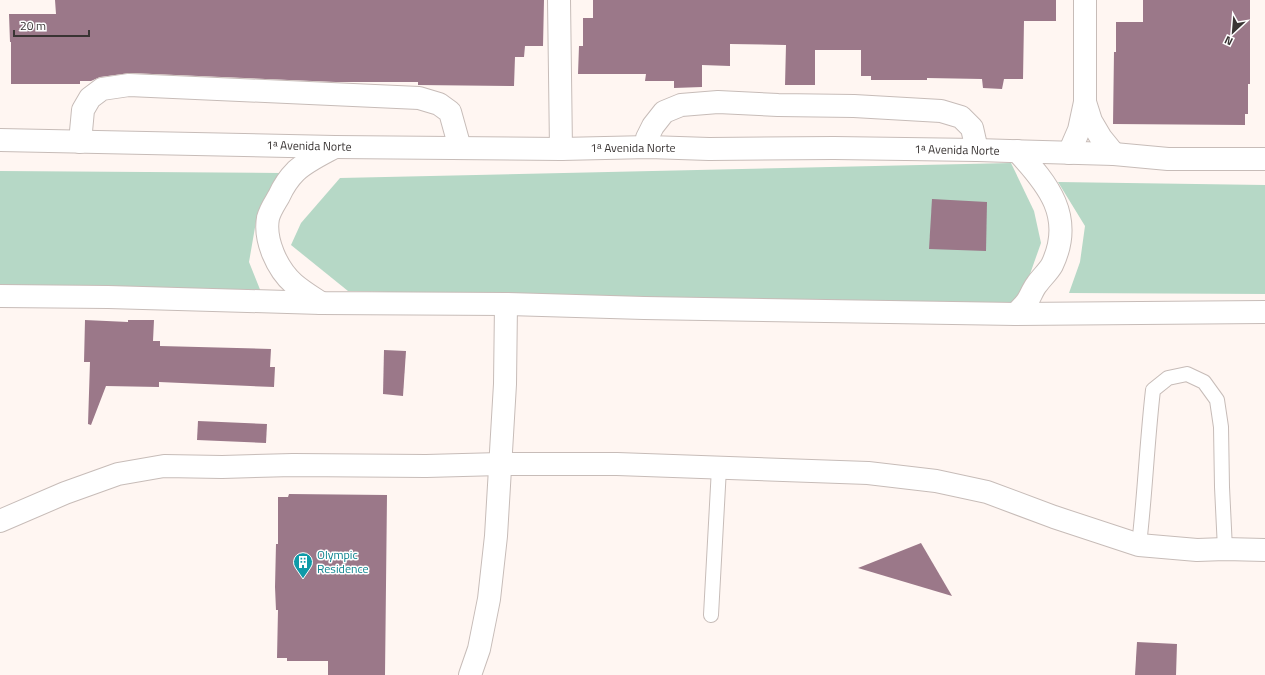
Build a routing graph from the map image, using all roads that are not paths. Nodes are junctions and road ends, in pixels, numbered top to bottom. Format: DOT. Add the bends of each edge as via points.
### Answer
graph roads {
  1 [pos="559,0"];
  2 [pos="1085,0"];
  3 [pos="1085,102"];
  4 [pos="0,140"];
  5 [pos="80,142"];
  6 [pos="335,147"];
  7 [pos="649,147"];
  8 [pos="460,148"];
  9 [pos="561,148"];
  10 [pos="977,150"];
  11 [pos="1017,151"];
  12 [pos="1069,153"];
  13 [pos="1114,154"];
  14 [pos="1265,159"];
  15 [pos="0,296"];
  16 [pos="321,303"];
  17 [pos="506,304"];
  18 [pos="1265,312"];
  19 [pos="1016,314"];
  20 [pos="500,464"];
  21 [pos="719,468"];
  22 [pos="0,521"];
  23 [pos="1139,545"];
  24 [pos="1225,549"];
  25 [pos="1265,550"];
  26 [pos="711,615"];
  27 [pos="470,675"];
  1 -- 9 [label="main road"];
  2 -- 3 [label="main road"];
  3 -- 12 [label="main road" via="1079,130"];
  3 -- 13 [label="main road" via="1091,121"];
  4 -- 5 [label="main road, 1ᵃ Avenida Norte"];
  5 -- 6 [label="main road, 1ᵃ Avenida Norte"];
  5 -- 8 [label="main road" via="83,110 90,98 102,89 129,85 418,98 439,104 450,112"];
  6 -- 8 [label="main road, 1ᵃ Avenida Norte"];
  6 -- 16 [label="main road" via="296,171 285,184 268,217 269,241 282,268 292,282"];
  7 -- 9 [label="main road, 1ᵃ Avenida Norte"];
  7 -- 10 [label="main road, 1ᵃ Avenida Norte"];
  7 -- 10 [label="main road" via="647,138 664,112 681,105 718,102 941,111 961,117 972,128"];
  8 -- 9 [label="main road, 1ᵃ Avenida Norte"];
  10 -- 11 [label="main road, 1ᵃ Avenida Norte"];
  11 -- 12 [label="main road, 1ᵃ Avenida Norte"];
  11 -- 19 [label="main road" via="1046,184 1059,214 1061,231 1052,264 1037,283 1028,301"];
  12 -- 13 [label="main road, 1ᵃ Avenida Norte"];
  13 -- 14 [label="main road, 1ᵃ Avenida Norte" via="1168,159"];
  15 -- 16 [label="main road"];
  16 -- 17 [label="main road"];
  17 -- 19 [label="main road"];
  17 -- 20 [label="main road"];
  18 -- 19 [label="main road"];
  20 -- 21 [label="main road" via="617,464"];
  20 -- 22 [label="main road" via="164,466 118,474"];
  20 -- 27 [label="main road" via="489,599 479,650"];
  21 -- 23 [label="main road" via="868,473 936,481 987,492"];
  21 -- 26 [label="lane"];
  23 -- 24 [label="main road" via="1196,550"];
  23 -- 24 [label="lane" via="1153,390 1168,378 1187,374 1204,382 1217,400 1221,427"];
  24 -- 25 [label="main road"];
}
